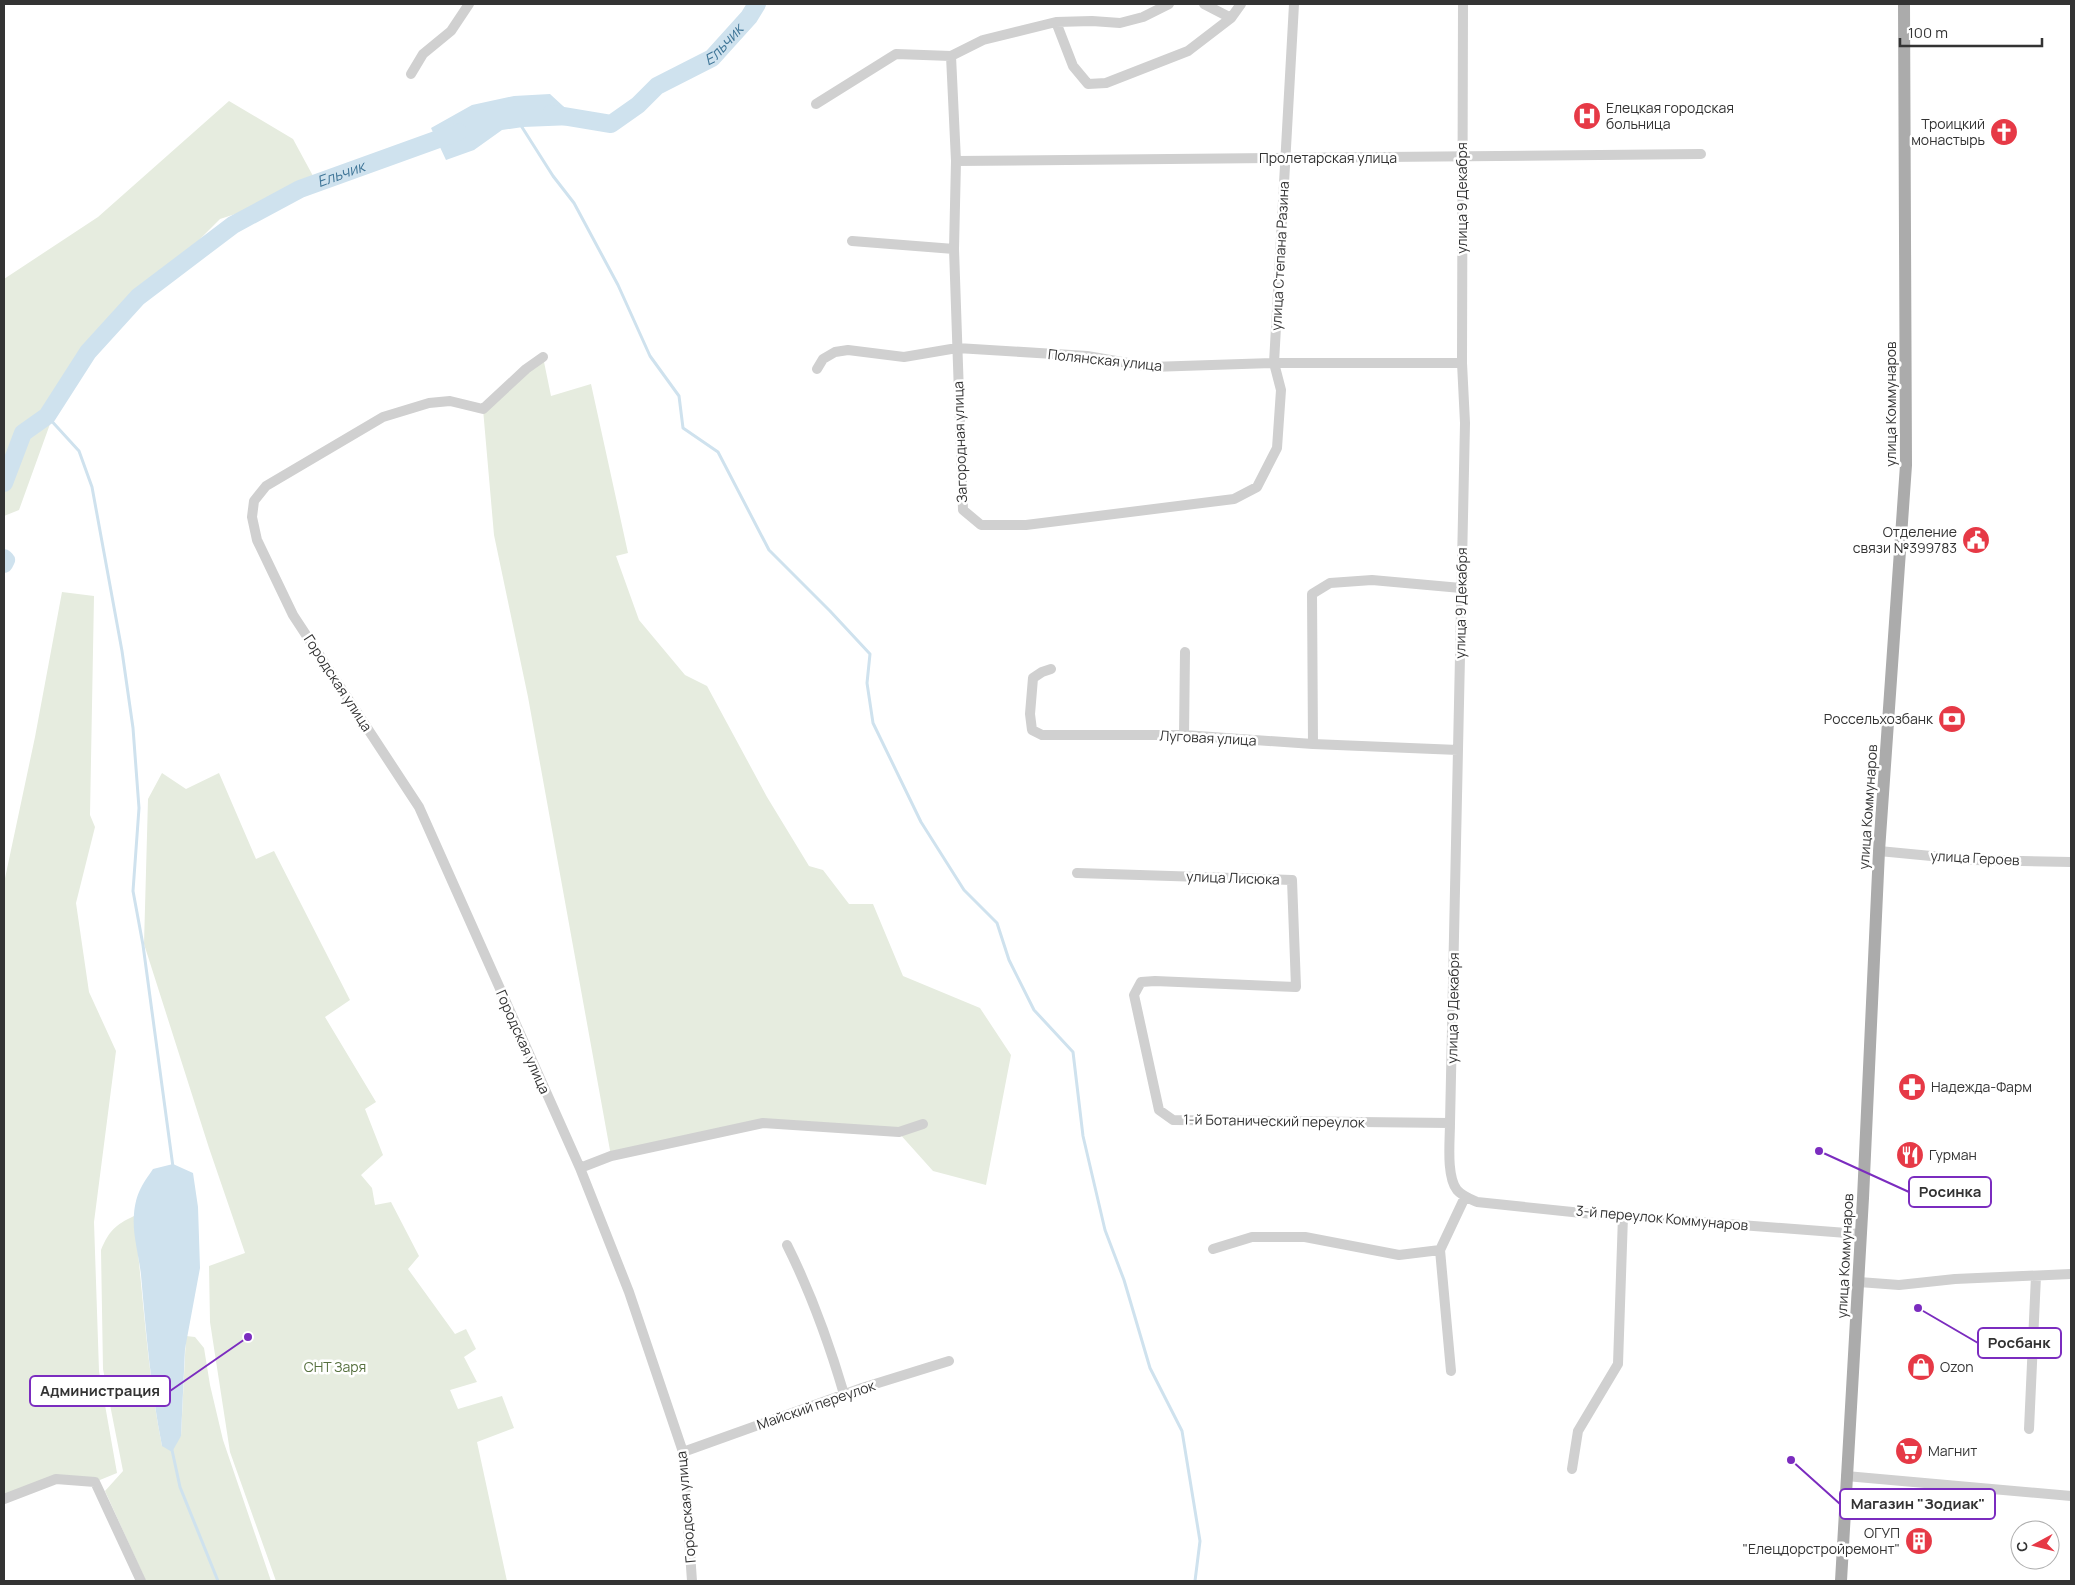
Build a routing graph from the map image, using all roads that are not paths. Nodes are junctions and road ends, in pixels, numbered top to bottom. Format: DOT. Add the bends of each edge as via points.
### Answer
graph roads {
  1 [pos="469,4"];
  2 [pos="1169,4"];
  3 [pos="1204,4"];
  4 [pos="1241,4"];
  5 [pos="1294,4"];
  6 [pos="1463,4"];
  7 [pos="1904,4"];
  8 [pos="1231,18"];
  9 [pos="1056,22"];
  10 [pos="951,56"];
  11 [pos="411,74"];
  12 [pos="816,104"];
  13 [pos="1701,154"];
  14 [pos="1462,157"];
  15 [pos="1285,158"];
  16 [pos="956,161"];
  17 [pos="852,242"];
  18 [pos="954,249"];
  19 [pos="957,348"];
  20 [pos="543,357"];
  21 [pos="1274,362"];
  22 [pos="1462,364"];
  23 [pos="817,369"];
  24 [pos="1277,448"];
  25 [pos="1460,588"];
  26 [pos="1185,652"];
  27 [pos="1051,669"];
  28 [pos="1184,735"];
  29 [pos="1313,744"];
  30 [pos="1458,750"];
  31 [pos="1879,850"];
  32 [pos="2071,862"];
  33 [pos="1077,873"];
  34 [pos="1134,995"];
  35 [pos="1450,1123"];
  36 [pos="924,1124"];
  37 [pos="580,1168"];
  38 [pos="1465,1197"];
  39 [pos="1623,1216"];
  40 [pos="1860,1234"];
  41 [pos="787,1245"];
  42 [pos="1213,1248"];
  43 [pos="1440,1250"];
  44 [pos="2071,1274"];
  45 [pos="2036,1276"];
  46 [pos="1859,1282"];
  47 [pos="949,1361"];
  48 [pos="1451,1371"];
  49 [pos="844,1394"];
  50 [pos="2029,1430"];
  51 [pos="684,1452"];
  52 [pos="1572,1469"];
  53 [pos="1846,1476"];
  54 [pos="2071,1496"];
  55 [pos="4,1500"];
  56 [pos="141,1581"];
  57 [pos="692,1581"];
  58 [pos="1841,1581"];
  1 -- 11 [label="street" via="451,30 423,54"];
  2 -- 9 [label="street" via="1143,17 1120,23"];
  3 -- 8 [label="street"];
  4 -- 8 [label="street"];
  5 -- 15 [label="street, улица Степана Разина"];
  6 -- 14 [label="street, улица 9 Декабря"];
  7 -- 31 [label="main road, улица Коммунаров" via="1906,465"];
  8 -- 9 [label="street" via="1188,51 1106,83 1088,84 1073,66"];
  9 -- 10 [label="street" via="983,40"];
  10 -- 12 [label="street" via="896,54"];
  10 -- 16 [label="street, Загородная улица"];
  13 -- 14 [label="street, Пролетарская улица"];
  14 -- 15 [label="street, Пролетарская улица"];
  14 -- 22 [label="street, улица 9 Декабря"];
  15 -- 16 [label="street, Пролетарская улица"];
  15 -- 21 [label="street, улица Степана Разина"];
  16 -- 18 [label="street, Загородная улица"];
  17 -- 18 [label="street"];
  18 -- 19 [label="street, Загородная улица"];
  19 -- 21 [label="street, Полянская улица" via="1087,356 1151,366"];
  19 -- 23 [label="street, Полянская улица" via="904,357 848,350 835,352"];
  19 -- 24 [label="street, Загородная улица" via="963,510 981,524 1026,525 1234,499 1257,487"];
  20 -- 37 [label="street, Городская улица" via="483,409 450,401 429,402 383,417 266,486 254,501 252,517 258,540 293,615 418,807"];
  21 -- 22 [label="street, Полянская улица"];
  21 -- 24 [label="street, улица Степана Разина" via="1281,390"];
  22 -- 25 [label="street, улица 9 Декабря" via="1465,423"];
  25 -- 29 [label="street" via="1372,580 1330,583 1312,594"];
  25 -- 30 [label="street, улица 9 Декабря"];
  26 -- 28 [label="street"];
  27 -- 28 [label="street, Луговая улица" via="1032,678 1032,730 1042,736"];
  28 -- 29 [label="street, Луговая улица"];
  29 -- 30 [label="street, Луговая улица"];
  30 -- 35 [label="street, улица 9 Декабря"];
  31 -- 32 [label="street, улица Героев" via="1973,860"];
  31 -- 40 [label="main road, улица Коммунаров"];
  33 -- 34 [label="street, улица Лисюка" via="1292,880 1296,987 1156,981 1141,982"];
  34 -- 35 [label="street, 1-й Ботанический переулок" via="1159,1110 1173,1120"];
  35 -- 38 [label="street, улица 9 Декабря" via="1451,1178 1456,1190"];
  36 -- 37 [label="street" via="898,1132 763,1123 611,1156"];
  37 -- 51 [label="street, Городская улица" via="629,1292"];
  38 -- 39 [label="street, 3-й переулок Коммунаров" via="1477,1202"];
  38 -- 43 [label="street"];
  39 -- 40 [label="street, 3-й переулок Коммунаров"];
  39 -- 52 [label="street" via="1618,1364 1578,1431"];
  40 -- 46 [label="main road, улица Коммунаров"];
  41 -- 49 [label="street" via="807,1284"];
  42 -- 43 [label="street" via="1252,1237 1305,1237 1399,1255"];
  43 -- 48 [label="street"];
  44 -- 45 [label="street"];
  45 -- 46 [label="street" via="1899,1285"];
  45 -- 50 [label="street"];
  46 -- 53 [label="main road, улица Коммунаров"];
  47 -- 49 [label="street, Майский переулок"];
  49 -- 51 [label="street, Майский переулок"];
  51 -- 57 [label="street, Городская улица"];
  53 -- 54 [label="street"];
  53 -- 58 [label="main road, улица Коммунаров"];
  55 -- 56 [label="street" via="56,1480 95,1482"];
}
